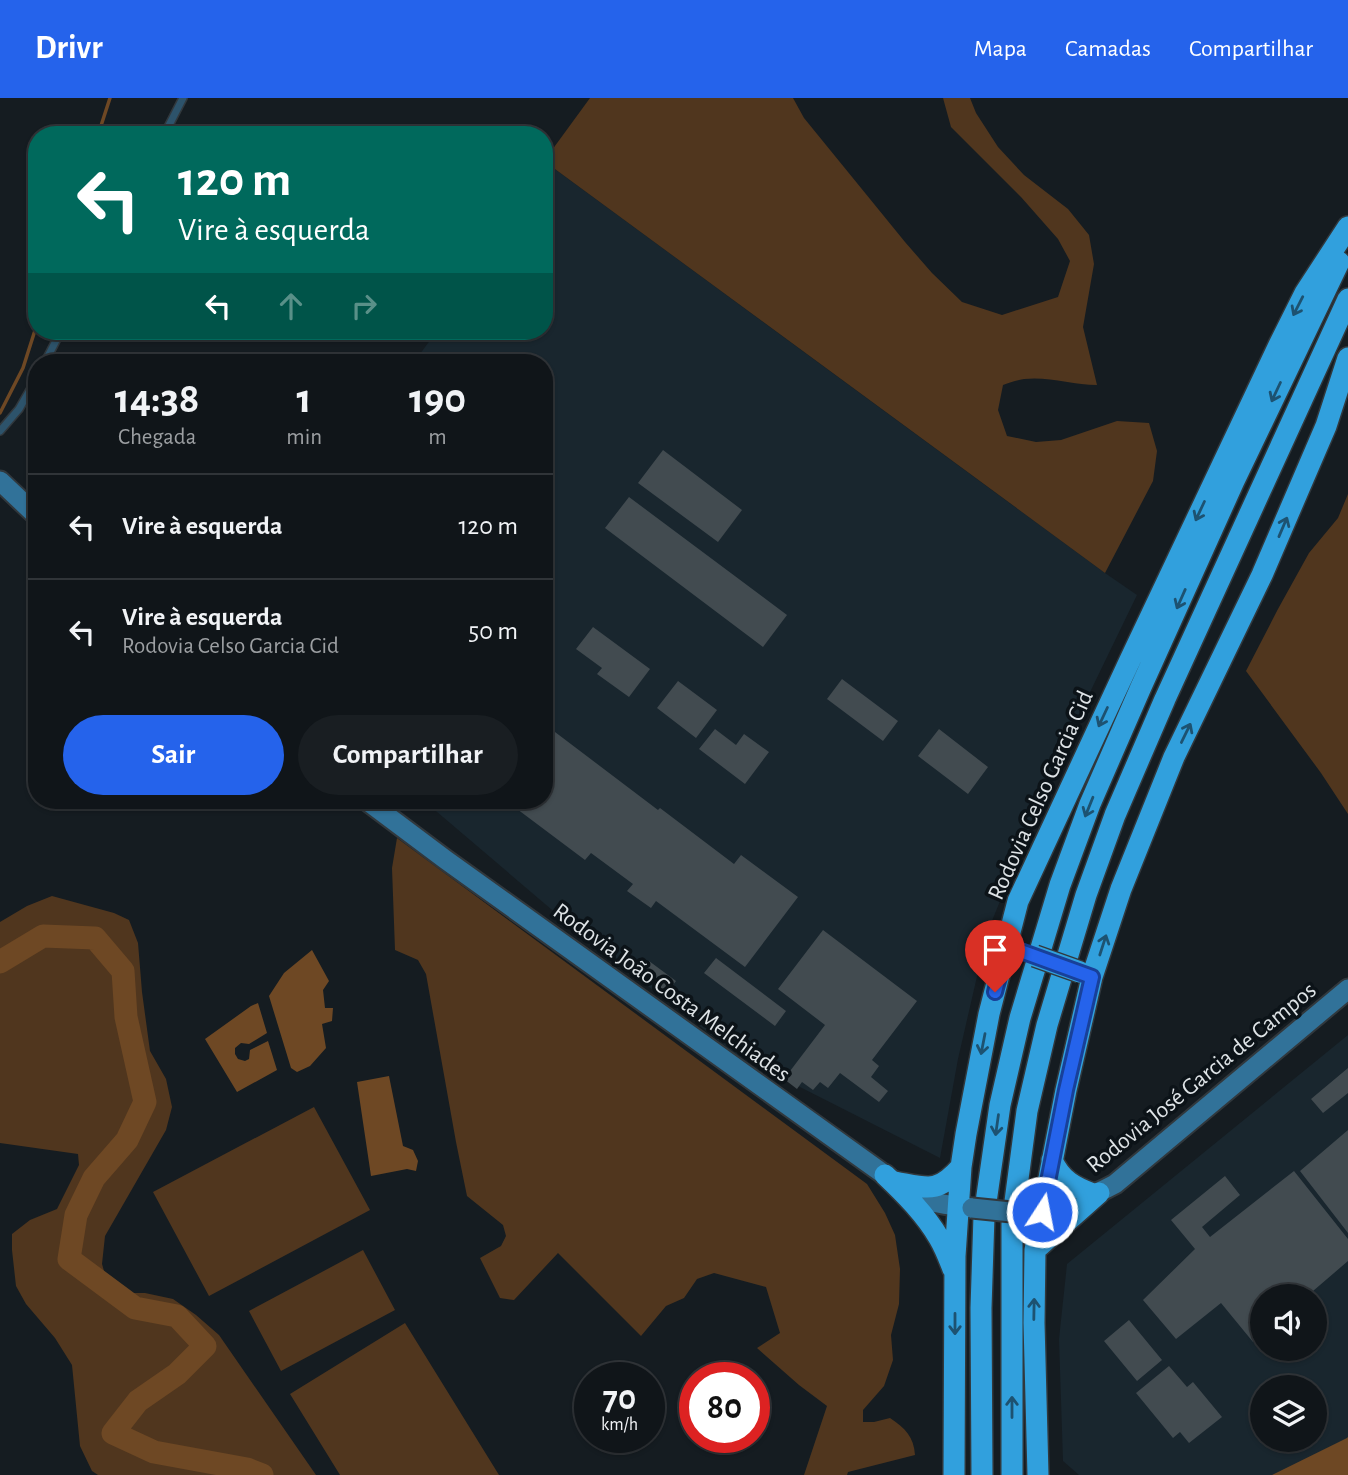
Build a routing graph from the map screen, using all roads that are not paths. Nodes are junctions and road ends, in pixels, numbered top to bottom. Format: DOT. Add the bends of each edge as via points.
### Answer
graph roads {
  1 [pos="183,98"];
  2 [pos="169,126"];
  3 [pos="1348,228"];
  4 [pos="1348,242"];
  5 [pos="1348,299"];
  6 [pos="1348,358"];
  7 [pos="28,394"];
  8 [pos="0,431"];
  9 [pos="0,481"];
  10 [pos="28,507"];
  11 [pos="378,809"];
  12 [pos="1007,946"];
  13 [pos="1086,974"];
  14 [pos="1348,989"];
  15 [pos="1052,1160"];
  16 [pos="961,1167"];
  17 [pos="890,1179"];
  18 [pos="1096,1193"];
  19 [pos="965,1207"];
  20 [pos="1037,1213"];
  21 [pos="1035,1250"];
  22 [pos="956,1274"];
  23 [pos="954,1475"];
  24 [pos="982,1475"];
  25 [pos="1012,1475"];
  26 [pos="1038,1475"];
  1 -- 2 [label="lane"];
  3 -- 12 [label="highway, Rodovia Celso Garcia Cid, one-way" via="1305,293 1279,345 1018,901"];
  4 -- 24 [label="highway, Rodovia Celso Garcia Cid, one-way" via="1234,481 1090,804 1020,1018 1000,1105 984,1216"];
  25 -- 5 [label="highway, one-way" via="1012,1224 1027,1111 1047,1025 1115,815"];
  13 -- 6 [label="highway, one-way" via="1174,757 1268,562 1326,426"];
  7 -- 8 [label="lane"];
  9 -- 10 [label="street"];
  11 -- 17 [label="street, Rodovia João Costa Melchiades"];
  12 -- 13 [label="highway, bridge"];
  12 -- 16 [label="highway, Rodovia Celso Garcia Cid, one-way" via="989,1014"];
  13 -- 15 [label="highway"];
  14 -- 18 [label="street, Rodovia José Garcia de Campos" via="1115,1184"];
  15 -- 18 [label="highway" via="1073,1187"];
  15 -- 20 [label="highway"];
  16 -- 17 [label="highway" via="933,1188"];
  16 -- 19 [label="highway, Rodovia Celso Garcia Cid"];
  17 -- 19 [label="street, Rodovia João Costa Melchiades" via="916,1197"];
  17 -- 22 [label="highway" via="931,1225"];
  18 -- 20 [label="street, Rodovia José Garcia de Campos"];
  18 -- 21 [label="highway"];
  19 -- 20 [label="street, Rodovia João Costa Melchiades, bridge"];
  19 -- 22 [label="highway, Rodovia Celso Garcia Cid"];
  20 -- 21 [label="highway"];
  26 -- 21 [label="highway, one-way"];
  22 -- 23 [label="highway, Rodovia Celso Garcia Cid, one-way"];
}
